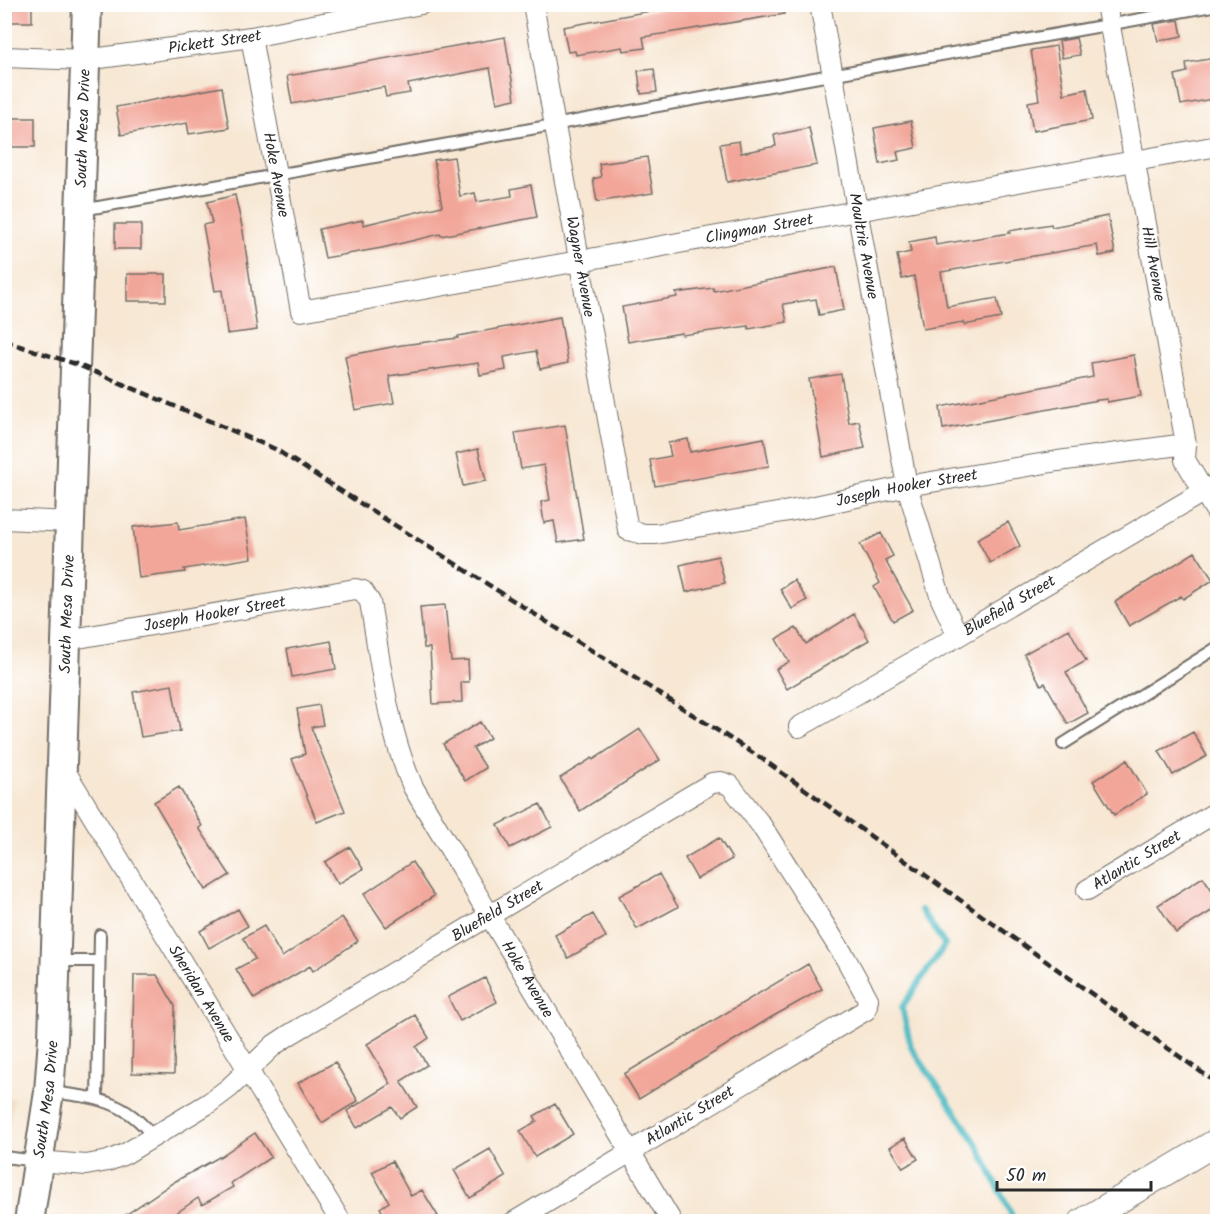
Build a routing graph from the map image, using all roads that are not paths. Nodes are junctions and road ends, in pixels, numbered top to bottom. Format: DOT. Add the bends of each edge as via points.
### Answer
graph roads {
  1 [pos="87,4"];
  2 [pos="421,4"];
  3 [pos="533,4"];
  4 [pos="820,4"];
  5 [pos="1106,4"];
  6 [pos="1218,5"];
  7 [pos="1109,25"];
  8 [pos="251,37"];
  9 [pos="4,57"];
  10 [pos="87,60"];
  11 [pos="832,74"];
  12 [pos="555,124"];
  13 [pos="1218,146"];
  14 [pos="1134,161"];
  15 [pos="276,174"];
  16 [pos="81,210"];
  17 [pos="857,211"];
  18 [pos="579,261"];
  19 [pos="301,311"];
  20 [pos="1186,444"];
  21 [pos="907,486"];
  22 [pos="1210,487"];
  23 [pos="1218,515"];
  24 [pos="4,519"];
  25 [pos="71,522"];
  26 [pos="628,530"];
  27 [pos="363,591"];
  28 [pos="958,636"];
  29 [pos="67,640"];
  30 [pos="1218,647"];
  31 [pos="799,727"];
  32 [pos="1063,744"];
  33 [pos="62,766"];
  34 [pos="1218,811"];
  35 [pos="1087,890"];
  36 [pos="490,916"];
  37 [pos="100,935"];
  38 [pos="56,961"];
  39 [pos="99,961"];
  40 [pos="867,1010"];
  41 [pos="248,1070"];
  42 [pos="49,1092"];
  43 [pos="97,1098"];
  44 [pos="153,1137"];
  45 [pos="1218,1141"];
  46 [pos="631,1152"];
  47 [pos="4,1157"];
  48 [pos="39,1161"];
  49 [pos="29,1221"];
  50 [pos="341,1221"];
  51 [pos="514,1221"];
  52 [pos="672,1221"];
  53 [pos="1082,1221"];
  1 -- 10 [label="main road, South Mesa Drive"];
  2 -- 8 [label="street, Pickett Street"];
  3 -- 12 [label="street, Wagner Avenue"];
  4 -- 11 [label="street, Moultrie Avenue"];
  5 -- 7 [label="street, Hill Avenue"];
  6 -- 7 [label="lane"];
  7 -- 11 [label="lane"];
  7 -- 14 [label="street, Hill Avenue"];
  8 -- 10 [label="street, Pickett Street"];
  8 -- 15 [label="street, Hoke Avenue"];
  9 -- 10 [label="street, Pickett Street"];
  10 -- 16 [label="main road, South Mesa Drive"];
  11 -- 12 [label="lane"];
  11 -- 17 [label="street, Moultrie Avenue"];
  12 -- 15 [label="lane"];
  12 -- 18 [label="street, Wagner Avenue"];
  13 -- 14 [label="street, Clingman Street"];
  14 -- 17 [label="street, Clingman Street"];
  14 -- 20 [label="street, Hill Avenue"];
  15 -- 16 [label="lane"];
  15 -- 19 [label="street, Hoke Avenue"];
  16 -- 25 [label="main road, South Mesa Drive"];
  17 -- 18 [label="street, Clingman Street"];
  17 -- 21 [label="street, Moultrie Avenue"];
  18 -- 19 [label="street, Clingman Street"];
  18 -- 26 [label="street, Wagner Avenue"];
  20 -- 21 [label="street, Joseph Hooker Street"];
  20 -- 22 [label="street, Hill Avenue" via="1185,460"];
  21 -- 26 [label="street, Joseph Hooker Street" via="656,534"];
  21 -- 28 [label="street, Moultrie Avenue" via="941,599"];
  22 -- 23 [label="street, Hill Avenue"];
  22 -- 28 [label="street, Bluefield Street"];
  24 -- 25 [label="street"];
  25 -- 29 [label="main road, South Mesa Drive"];
  27 -- 29 [label="street, Joseph Hooker Street" via="355,589"];
  27 -- 36 [label="street, Hoke Avenue" via="370,602 402,763 422,805"];
  28 -- 31 [label="street, Bluefield Street"];
  29 -- 33 [label="main road, South Mesa Drive"];
  30 -- 32 [label="lane"];
  33 -- 38 [label="main road, South Mesa Drive"];
  33 -- 41 [label="street, Sheridan Avenue"];
  34 -- 35 [label="street, Atlantic Street"];
  36 -- 40 [label="street, Bluefield Street" via="712,783 720,782 730,785 761,825 805,893 868,999"];
  36 -- 41 [label="street, Bluefield Street" via="289,1035"];
  36 -- 46 [label="street, Hoke Avenue"];
  37 -- 39 [label="lane"];
  38 -- 39 [label="lane"];
  38 -- 42 [label="main road, South Mesa Drive"];
  39 -- 43 [label="lane"];
  40 -- 46 [label="street, Atlantic Street"];
  41 -- 44 [label="street, Bluefield Street" via="209,1103"];
  41 -- 50 [label="street, Sheridan Avenue"];
  42 -- 43 [label="lane"];
  42 -- 48 [label="main road, South Mesa Drive"];
  43 -- 44 [label="lane" via="132,1114"];
  44 -- 48 [label="street, Bluefield Street" via="108,1161 86,1165"];
  45 -- 53 [label="street"];
  46 -- 51 [label="street, Atlantic Street"];
  46 -- 52 [label="street, Hoke Avenue"];
  47 -- 48 [label="lane"];
  48 -- 49 [label="main road, South Mesa Drive"];
}
